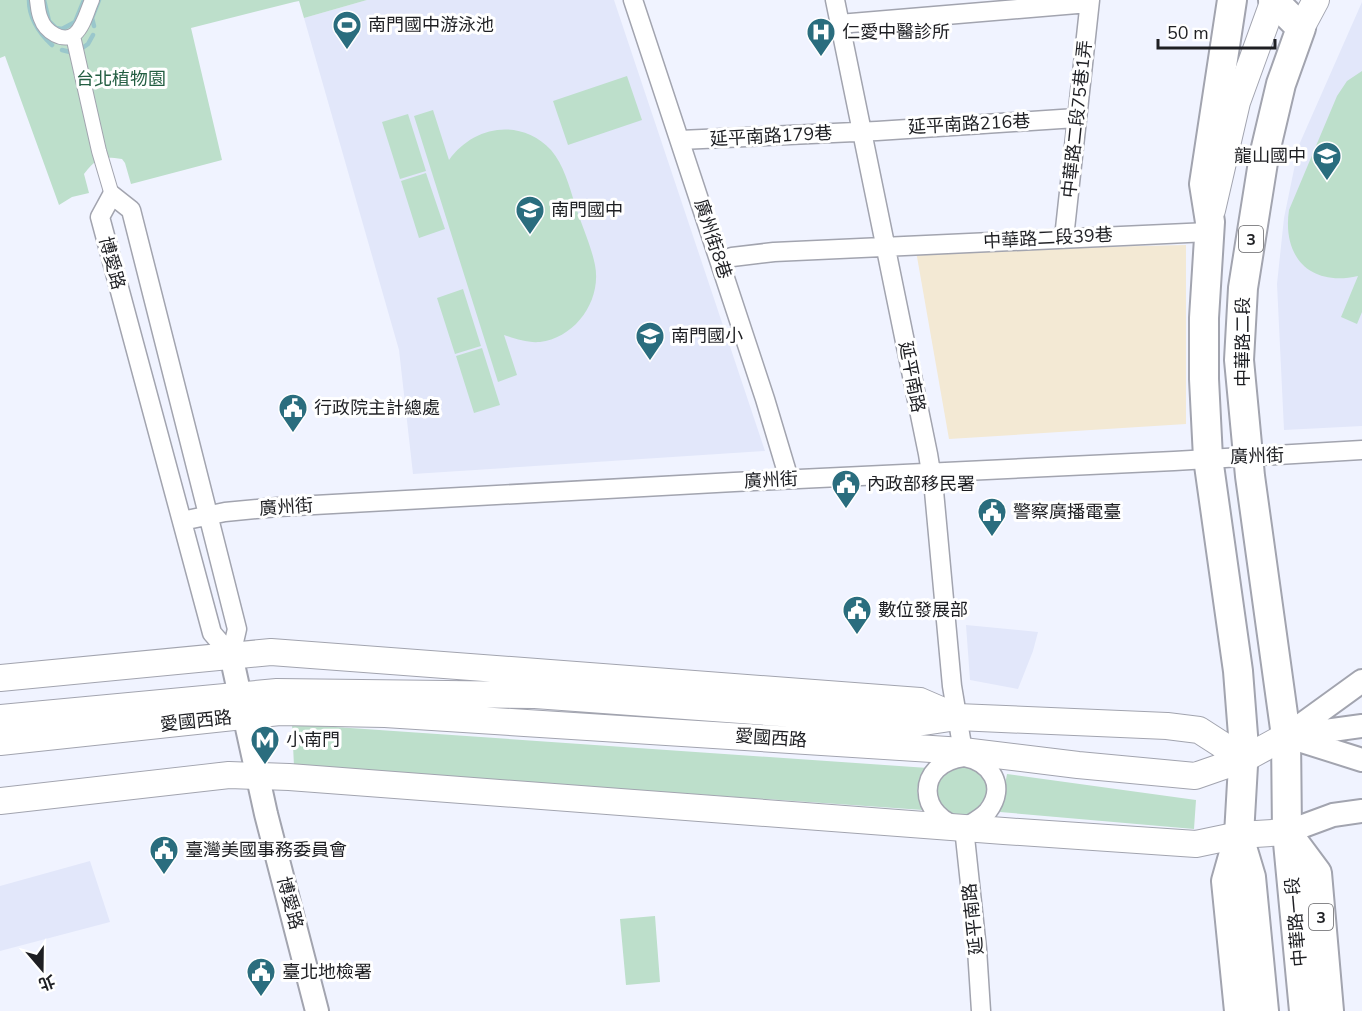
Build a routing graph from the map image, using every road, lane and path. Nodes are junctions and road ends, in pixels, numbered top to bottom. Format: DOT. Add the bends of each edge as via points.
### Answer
graph roads {
  1 [pos="37,0"];
  2 [pos="92,0"];
  3 [pos="633,0"];
  4 [pos="835,0"];
  5 [pos="1232,0"];
  6 [pos="1273,0"];
  7 [pos="1316,0"];
  8 [pos="1090,2"];
  9 [pos="839,24"];
  10 [pos="1301,28"];
  11 [pos="73,36"];
  12 [pos="1076,118"];
  13 [pos="861,131"];
  14 [pos="680,140"];
  15 [pos="112,195"];
  16 [pos="1209,227"];
  17 [pos="1064,238"];
  18 [pos="886,246"];
  19 [pos="720,261"];
  20 [pos="1362,450"];
  21 [pos="1248,456"];
  22 [pos="1208,458"];
  23 [pos="931,472"];
  24 [pos="789,479"];
  25 [pos="208,515"];
  26 [pos="182,521"];
  27 [pos="231,655"];
  28 [pos="0,678"];
  29 [pos="1362,681"];
  30 [pos="243,705"];
  31 [pos="957,717"];
  32 [pos="0,718"];
  33 [pos="1362,726"];
  34 [pos="1286,736"];
  35 [pos="0,742"];
  36 [pos="963,754"];
  37 [pos="1244,759"];
  38 [pos="1362,760"];
  39 [pos="260,776"];
  40 [pos="0,801"];
  41 [pos="1362,811"];
  42 [pos="1362,826"];
  43 [pos="964,828"];
  44 [pos="1287,832"];
  45 [pos="1239,836"];
  46 [pos="317,1011"];
  47 [pos="981,1011"];
  48 [pos="1239,1011"];
  49 [pos="1264,1011"];
  50 [pos="1304,1011"];
  51 [pos="1329,1011"];
  1 -- 11 [label="street" via="41,20 49,31 62,38"];
  2 -- 11 [label="street"];
  3 -- 14 [label="street, 廣州街8巷"];
  4 -- 9 [label="street, 延平南路"];
  5 -- 16 [label="main road, 中華路二段" via="1204,184"];
  6 -- 10 [label="main road, 中華路二段"];
  6 -- 16 [label="main road, 中華路二段" via="1237,102"];
  7 -- 10 [label="main road"];
  8 -- 9 [label="street"];
  8 -- 12 [label="street, 中華路二段75巷1弄"];
  9 -- 13 [label="street, 延平南路"];
  10 -- 21 [label="main road, 中華路二段 / 3" via="1281,84 1264,156 1243,288 1239,360"];
  11 -- 15 [label="street"];
  12 -- 13 [label="street, 延平南路216巷"];
  12 -- 17 [label="street, 中華路二段75巷1弄"];
  13 -- 14 [label="street, 延平南路179巷"];
  13 -- 18 [label="street, 延平南路"];
  14 -- 19 [label="street, 廣州街8巷"];
  15 -- 25 [label="street, 博愛路" via="131,210"];
  15 -- 26 [label="street, 博愛路" via="100,218"];
  16 -- 17 [label="street, 中華路二段39巷"];
  16 -- 22 [label="main road, 中華路二段" via="1204,318"];
  17 -- 18 [label="street, 中華路二段39巷"];
  18 -- 19 [label="street, 中華路二段39巷" via="774,252"];
  18 -- 23 [label="street, 延平南路"];
  19 -- 24 [label="street, 廣州街8巷"];
  20 -- 21 [label="street, 廣州街"];
  21 -- 22 [label="street, 廣州街"];
  21 -- 34 [label="main road, 中華路二段 / 3"];
  22 -- 23 [label="street, 廣州街"];
  22 -- 37 [label="main road, 中華路二段" via="1238,671"];
  23 -- 24 [label="street, 廣州街"];
  23 -- 31 [label="street, 延平南路"];
  24 -- 25 [label="street, 廣州街" via="301,506"];
  25 -- 26 [label="street, 廣州街"];
  25 -- 27 [label="street, 博愛路" via="237,629"];
  26 -- 27 [label="street, 博愛路" via="212,633"];
  27 -- 28 [label="main road, 愛國西路"];
  27 -- 30 [label="street, 博愛路"];
  27 -- 31 [label="main road, 愛國西路" via="271,652 920,701"];
  29 -- 34 [label="street"];
  30 -- 31 [label="main road, 愛國西路" via="277,692 535,695 917,723"];
  30 -- 32 [label="main road, 愛國西路"];
  30 -- 35 [label="main road, 愛國西路"];
  30 -- 36 [label="main road, 愛國西路" via="280,712 385,714"];
  30 -- 39 [label="street, 博愛路"];
  31 -- 36 [label="street, 延平南路"];
  31 -- 37 [label="main road, 愛國西路" via="1199,730"];
  33 -- 34 [label="street"];
  34 -- 37 [label="main road"];
  34 -- 38 [label="street"];
  34 -- 44 [label="main road, 中華路一段 / 3"];
  36 -- 37 [label="main road, 愛國西路" via="1195,776"];
  36 -- 43 [label="street" via="985,765 995,780 993,804 986,814"];
  36 -- 43 [label="street" via="943,763 928,789 932,809 939,817"];
  37 -- 45 [label="main road"];
  39 -- 40 [label="main road" via="229,775"];
  39 -- 43 [label="main road"];
  39 -- 46 [label="street, 博愛路" via="266,814"];
  41 -- 44 [label="street" via="1333,815"];
  42 -- 44 [label="street"];
  43 -- 45 [label="main road" via="1196,844"];
  43 -- 47 [label="street, 延平南路"];
  44 -- 45 [label="main road"];
  44 -- 50 [label="main road, 中華路一段 / 3"];
  44 -- 51 [label="main road, 中華路一段 / 3" via="1317,873"];
  45 -- 48 [label="main road" via="1226,881"];
  45 -- 49 [label="main road" via="1251,877"];
}
